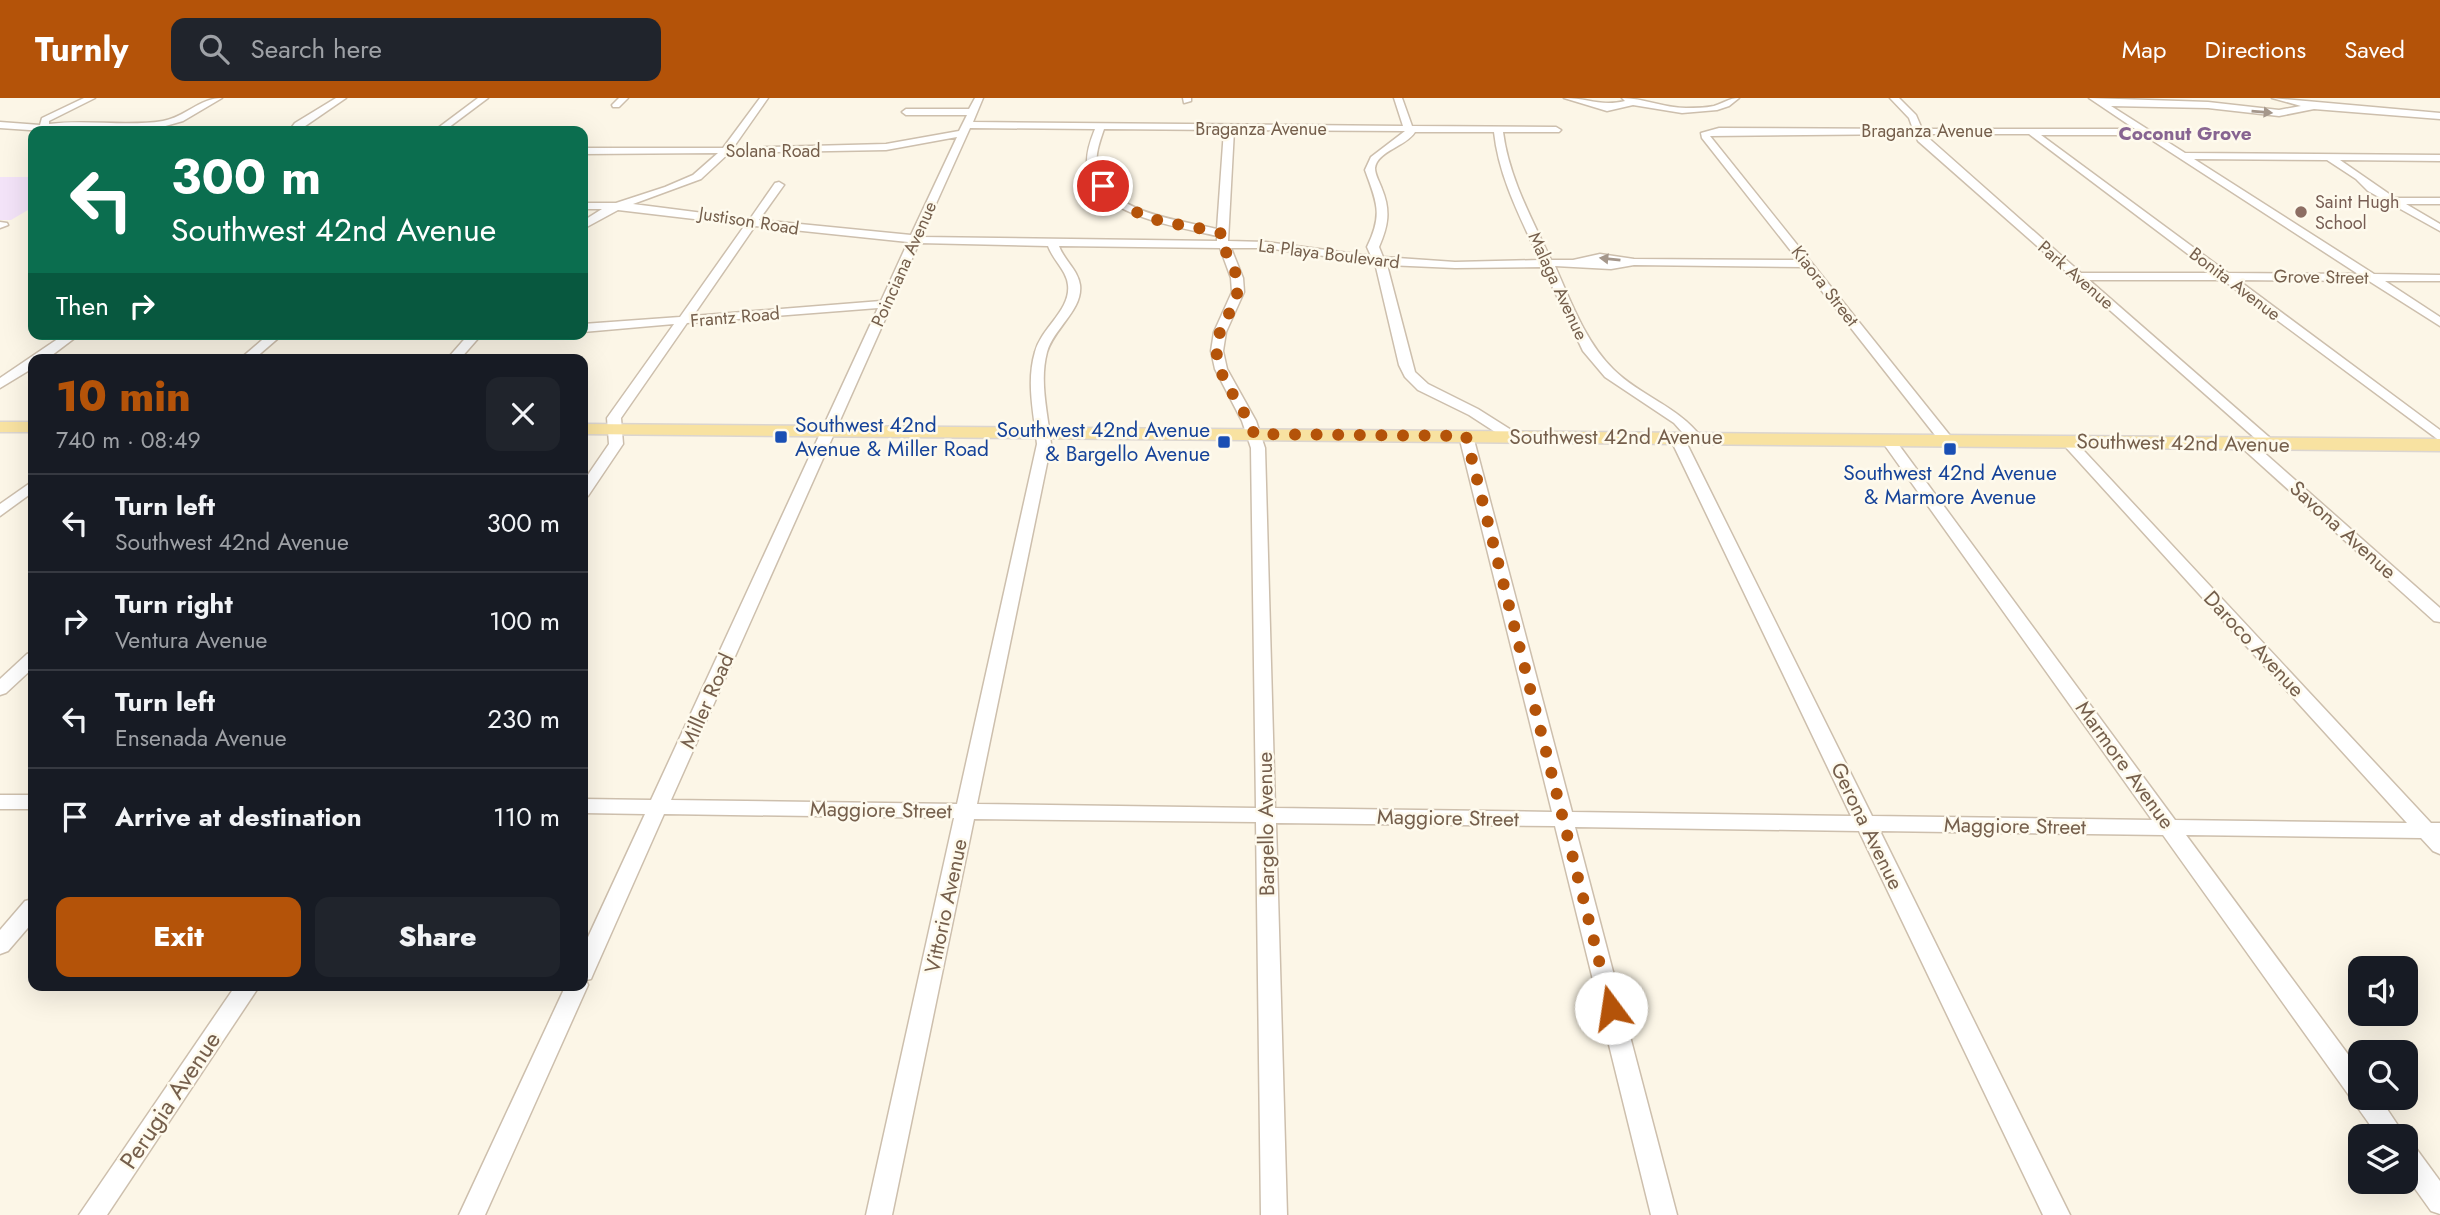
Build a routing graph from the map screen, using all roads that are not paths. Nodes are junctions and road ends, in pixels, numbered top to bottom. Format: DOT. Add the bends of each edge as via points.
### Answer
graph roads {
  1 [pos="91,98"];
  2 [pos="218,98"];
  3 [pos="342,98"];
  4 [pos="484,98"];
  5 [pos="764,98"];
  6 [pos="979,98"];
  7 [pos="1398,98"];
  8 [pos="1568,98"];
  9 [pos="1735,98"];
  10 [pos="1894,98"];
  11 [pos="2225,98"];
  12 [pos="2276,98"];
  13 [pos="2333,98"];
  14 [pos="1630,100"];
  15 [pos="2097,101"];
  16 [pos="2208,106"];
  17 [pos="2314,106"];
  18 [pos="2336,108"];
  19 [pos="906,112"];
  20 [pos="972,112"];
  21 [pos="2440,116"];
  22 [pos="0,125"];
  23 [pos="44,126"];
  24 [pos="57,126"];
  25 [pos="297,126"];
  26 [pos="445,126"];
  27 [pos="28,127"];
  28 [pos="1100,127"];
  29 [pos="965,129"];
  30 [pos="1229,129"];
  31 [pos="1408,129"];
  32 [pos="1498,130"];
  33 [pos="1556,130"];
  34 [pos="1917,131"];
  35 [pos="2030,131"];
  36 [pos="1707,132"];
  37 [pos="2147,132"];
  38 [pos="588,151"];
  39 [pos="723,151"];
  40 [pos="2183,156"];
  41 [pos="2328,158"];
  42 [pos="2440,158"];
  43 [pos="779,185"];
  44 [pos="2391,201"];
  45 [pos="2440,201"];
  46 [pos="621,205"];
  47 [pos="588,206"];
  48 [pos="588,222"];
  49 [pos="752,222"];
  50 [pos="1168,223"];
  51 [pos="2440,228"];
  52 [pos="916,239"];
  53 [pos="1223,239"];
  54 [pos="1053,244"];
  55 [pos="1132,244"];
  56 [pos="1379,260"];
  57 [pos="1546,263"];
  58 [pos="1807,264"];
  59 [pos="2076,276"];
  60 [pos="2225,277"];
  61 [pos="2371,278"];
  62 [pos="2440,278"];
  63 [pos="887,304"];
  64 [pos="684,322"];
  65 [pos="2440,323"];
  66 [pos="588,328"];
  67 [pos="65,340"];
  68 [pos="269,340"];
  69 [pos="470,340"];
  70 [pos="45,354"];
  71 [pos="253,354"];
  72 [pos="458,354"];
  73 [pos="28,365"];
  74 [pos="0,384"];
  75 [pos="0,427"];
  76 [pos="28,427"];
  77 [pos="588,429"];
  78 [pos="617,429"];
  79 [pos="830,430"];
  80 [pos="1043,433"];
  81 [pos="1254,434"];
  82 [pos="1466,436"];
  83 [pos="1511,436"];
  84 [pos="1686,438"];
  85 [pos="1888,440"];
  86 [pos="1947,441"];
  87 [pos="2068,442"];
  88 [pos="2246,443"];
  89 [pos="2270,444"];
  90 [pos="2438,445"];
  91 [pos="588,486"];
  92 [pos="28,489"];
  93 [pos="0,511"];
  94 [pos="2440,617"];
  95 [pos="28,663"];
  96 [pos="0,689"];
  97 [pos="0,802"];
  98 [pos="28,802"];
  99 [pos="588,806"];
  100 [pos="659,807"];
  101 [pos="967,812"];
  102 [pos="1266,816"];
  103 [pos="1563,819"];
  104 [pos="1866,824"];
  105 [pos="2171,828"];
  106 [pos="2433,830"];
  107 [pos="2440,846"];
  108 [pos="28,913"];
  109 [pos="0,944"];
  110 [pos="588,961"];
  111 [pos="245,991"];
  112 [pos="574,991"];
  113 [pos="2348,1074"];
  114 [pos="2418,1172"];
  115 [pos="2440,1202"];
  116 [pos="92,1215"];
  117 [pos="472,1215"];
  118 [pos="879,1215"];
  119 [pos="1274,1215"];
  120 [pos="1664,1215"];
  121 [pos="2057,1215"];
  1 -- 23 [label="street" via="45,120"];
  2 -- 24 [label="street" via="171,122"];
  3 -- 25 [label="street"];
  4 -- 26 [label="street"];
  5 -- 39 [label="street"];
  6 -- 20 [label="street, Poinciana Avenue"];
  7 -- 31 [label="street"];
  8 -- 14 [label="street" via="1617,108"];
  9 -- 14 [label="street" via="1724,105 1691,110 1661,109"];
  10 -- 34 [label="street, Park Avenue" via="1910,113"];
  11 -- 16 [label="street"];
  12 -- 17 [label="street"];
  13 -- 18 [label="street"];
  15 -- 16 [label="street"];
  15 -- 37 [label="street"];
  16 -- 17 [label="street, one-way" via="2279,113"];
  17 -- 18 [label="street"];
  18 -- 21 [label="street"];
  19 -- 20 [label="street"];
  20 -- 29 [label="street, Poinciana Avenue"];
  22 -- 27 [label="street"];
  28 -- 29 [label="street, Braganza Avenue"];
  28 -- 30 [label="street, Braganza Avenue"];
  28 -- 50 [label="street" via="1092,155 1096,177 1129,210"];
  29 -- 39 [label="street, Solana Road" via="859,149"];
  29 -- 52 [label="street, Poinciana Avenue"];
  30 -- 31 [label="street, Braganza Avenue"];
  30 -- 53 [label="street"];
  31 -- 32 [label="street, Braganza Avenue"];
  31 -- 56 [label="street" via="1407,138 1374,159 1370,167 1384,206 1373,247"];
  32 -- 33 [label="street, Braganza Avenue"];
  32 -- 57 [label="street, Malaga Avenue" via="1502,159"];
  34 -- 35 [label="street, Braganza Avenue"];
  34 -- 36 [label="street, Braganza Avenue"];
  34 -- 59 [label="street, Park Avenue"];
  35 -- 37 [label="street, Braganza Avenue"];
  35 -- 60 [label="street, Bonita Avenue"];
  36 -- 58 [label="street, Kiaora Street" via="1705,136"];
  37 -- 40 [label="street"];
  38 -- 39 [label="street, Solana Road"];
  39 -- 46 [label="street" via="693,179"];
  40 -- 41 [label="street"];
  40 -- 61 [label="street"];
  41 -- 42 [label="street"];
  41 -- 44 [label="street"];
  43 -- 49 [label="street"];
  44 -- 45 [label="street"];
  44 -- 51 [label="street"];
  46 -- 47 [label="street, Justison Road"];
  46 -- 48 [label="street"];
  46 -- 49 [label="street, Justison Road"];
  49 -- 52 [label="street, Justison Road"];
  49 -- 64 [label="street"];
  50 -- 53 [label="street"];
  50 -- 55 [label="street"];
  52 -- 54 [label="street, La Playa Boulevard"];
  52 -- 63 [label="street, Poinciana Avenue"];
  53 -- 55 [label="street, La Playa Boulevard"];
  53 -- 56 [label="street, La Playa Boulevard"];
  53 -- 81 [label="street, Bargello Avenue" via="1237,278 1237,292 1219,337 1217,356"];
  54 -- 55 [label="street, La Playa Boulevard"];
  54 -- 80 [label="street, Vittorio Avenue" via="1072,278 1074,292 1046,336 1036,367"];
  56 -- 57 [label="street, La Playa Boulevard" via="1455,265"];
  56 -- 83 [label="street" via="1402,358 1411,377"];
  57 -- 58 [label="street, La Playa Boulevard" via="1605,267 1634,262"];
  57 -- 84 [label="street, Malaga Avenue" via="1598,363 1685,425"];
  58 -- 86 [label="street, Kiaora Street"];
  59 -- 60 [label="street, Grove Street"];
  59 -- 89 [label="street, Park Avenue"];
  60 -- 61 [label="street, Grove Street"];
  60 -- 90 [label="street, Bonita Avenue"];
  61 -- 62 [label="street, Grove Street"];
  61 -- 65 [label="street"];
  63 -- 64 [label="street, Frantz Road"];
  63 -- 79 [label="street, Poinciana Avenue"];
  64 -- 66 [label="street, Frantz Road"];
  64 -- 78 [label="street" via="614,418"];
  67 -- 70 [label="street"];
  68 -- 71 [label="street"];
  69 -- 72 [label="street"];
  73 -- 74 [label="street"];
  75 -- 76 [label="main road"];
  77 -- 78 [label="main road, Southwest 42nd Avenue"];
  78 -- 79 [label="main road, Southwest 42nd Avenue"];
  78 -- 91 [label="street" via="616,444"];
  79 -- 80 [label="main road, Southwest 42nd Avenue"];
  79 -- 100 [label="street, Miller Road"];
  80 -- 81 [label="main road, Southwest 42nd Avenue"];
  80 -- 101 [label="street, Vittorio Avenue"];
  81 -- 82 [label="main road, Southwest 42nd Avenue"];
  81 -- 102 [label="street, Bargello Avenue" via="1258,448"];
  82 -- 83 [label="main road, Southwest 42nd Avenue"];
  82 -- 103 [label="street"];
  83 -- 84 [label="main road, Southwest 42nd Avenue"];
  84 -- 85 [label="main road, Southwest 42nd Avenue"];
  84 -- 104 [label="street, Gerona Avenue"];
  85 -- 86 [label="main road, Southwest 42nd Avenue"];
  85 -- 105 [label="street, Marmore Avenue"];
  86 -- 87 [label="main road, Southwest 42nd Avenue"];
  87 -- 88 [label="main road, Southwest 42nd Avenue"];
  87 -- 106 [label="street, Daroco Avenue"];
  88 -- 89 [label="main road, Southwest 42nd Avenue"];
  88 -- 94 [label="street, Savona Avenue"];
  89 -- 90 [label="main road, Southwest 42nd Avenue"];
  92 -- 93 [label="street"];
  95 -- 96 [label="street"];
  97 -- 98 [label="street"];
  99 -- 100 [label="street, Maggiore Street"];
  100 -- 101 [label="street, Maggiore Street"];
  100 -- 110 [label="street, Miller Road"];
  101 -- 102 [label="street, Maggiore Street"];
  101 -- 118 [label="street, Vittorio Avenue"];
  102 -- 103 [label="street, Maggiore Street"];
  102 -- 119 [label="street, Bargello Avenue"];
  103 -- 104 [label="street, Maggiore Street"];
  103 -- 120 [label="street"];
  104 -- 105 [label="street, Maggiore Street"];
  104 -- 121 [label="street, Gerona Avenue"];
  105 -- 106 [label="street, Maggiore Street"];
  105 -- 113 [label="street, Marmore Avenue"];
  106 -- 107 [label="street, Daroco Avenue"];
  108 -- 109 [label="street"];
  111 -- 116 [label="street, Perugia Avenue"];
  112 -- 117 [label="street"];
  114 -- 115 [label="street"];
}
